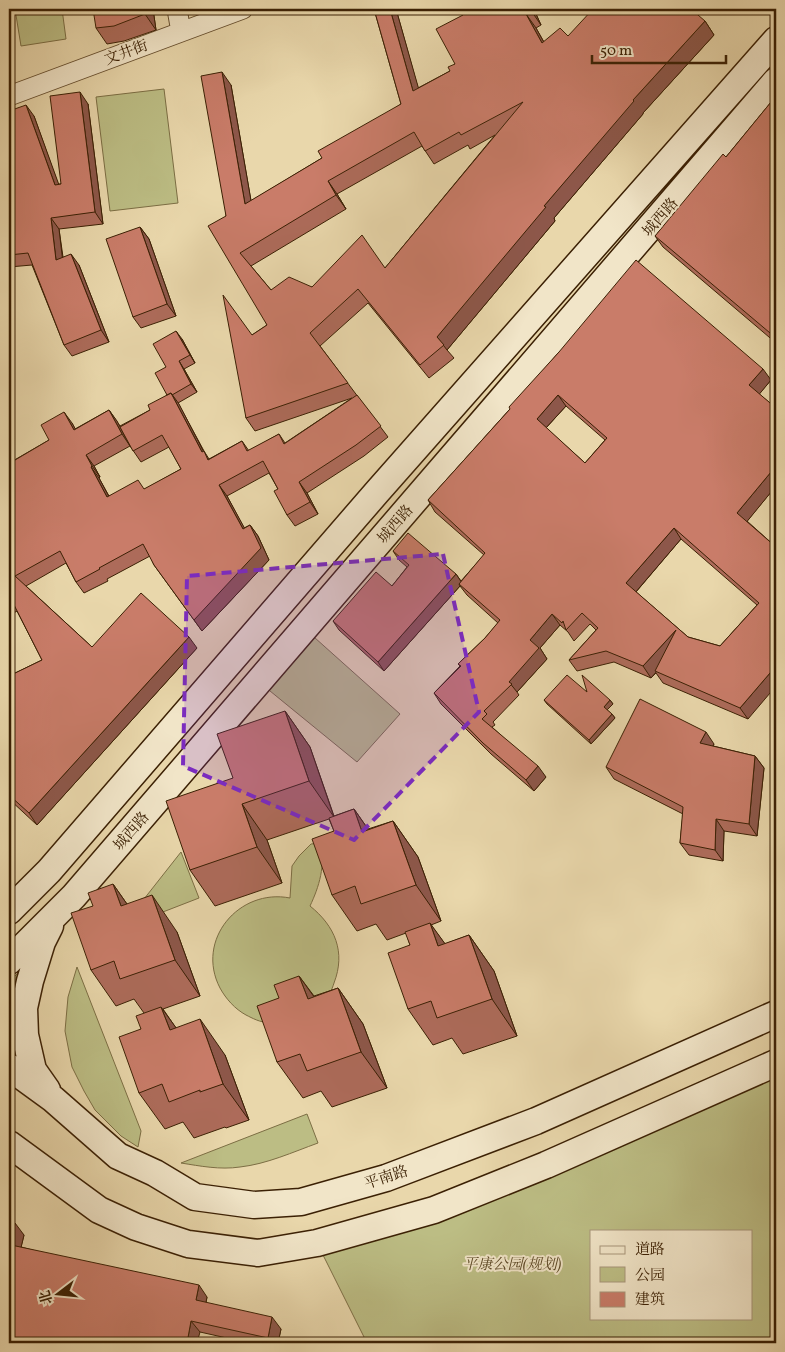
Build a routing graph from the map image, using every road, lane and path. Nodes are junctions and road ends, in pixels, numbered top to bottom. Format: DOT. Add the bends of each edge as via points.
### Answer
graph roads {
  1 [pos="177,9"];
  2 [pos="243,9"];
  3 [pos="181,32"];
  4 [pos="776,40"];
  5 [pos="774,80"];
  6 [pos="9,96"];
  7 [pos="9,911"];
  8 [pos="55,916"];
  9 [pos="9,961"];
  10 [pos="776,1014"];
  11 [pos="776,1063"];
  12 [pos="9,1067"];
  13 [pos="53,1099"];
  14 [pos="9,1144"];
  15 [pos="9,1154"];
  16 [pos="51,1175"];
  1 -- 3 [label="street"];
  2 -- 3 [label="street, 文井街"];
  3 -- 6 [label="street, 文井街"];
  4 -- 7 [label="main road" via="55,864"];
  5 -- 8 [label="main road, 城西路"];
  8 -- 9 [label="main road, 城西路"];
  8 -- 13 [label="main road" via="42,942 24,1008 24,1035 33,1070"];
  10 -- 13 [label="main road, 平南路" via="536,1121 386,1178 301,1202 254,1205 195,1197 118,1156"];
  11 -- 16 [label="main road" via="546,1165 434,1210 317,1243 258,1253 188,1244 136,1227 100,1210"];
  12 -- 13 [label="main road, 平南路"];
  14 -- 16 [label="main road"];
  15 -- 16 [label="main road"];
}
